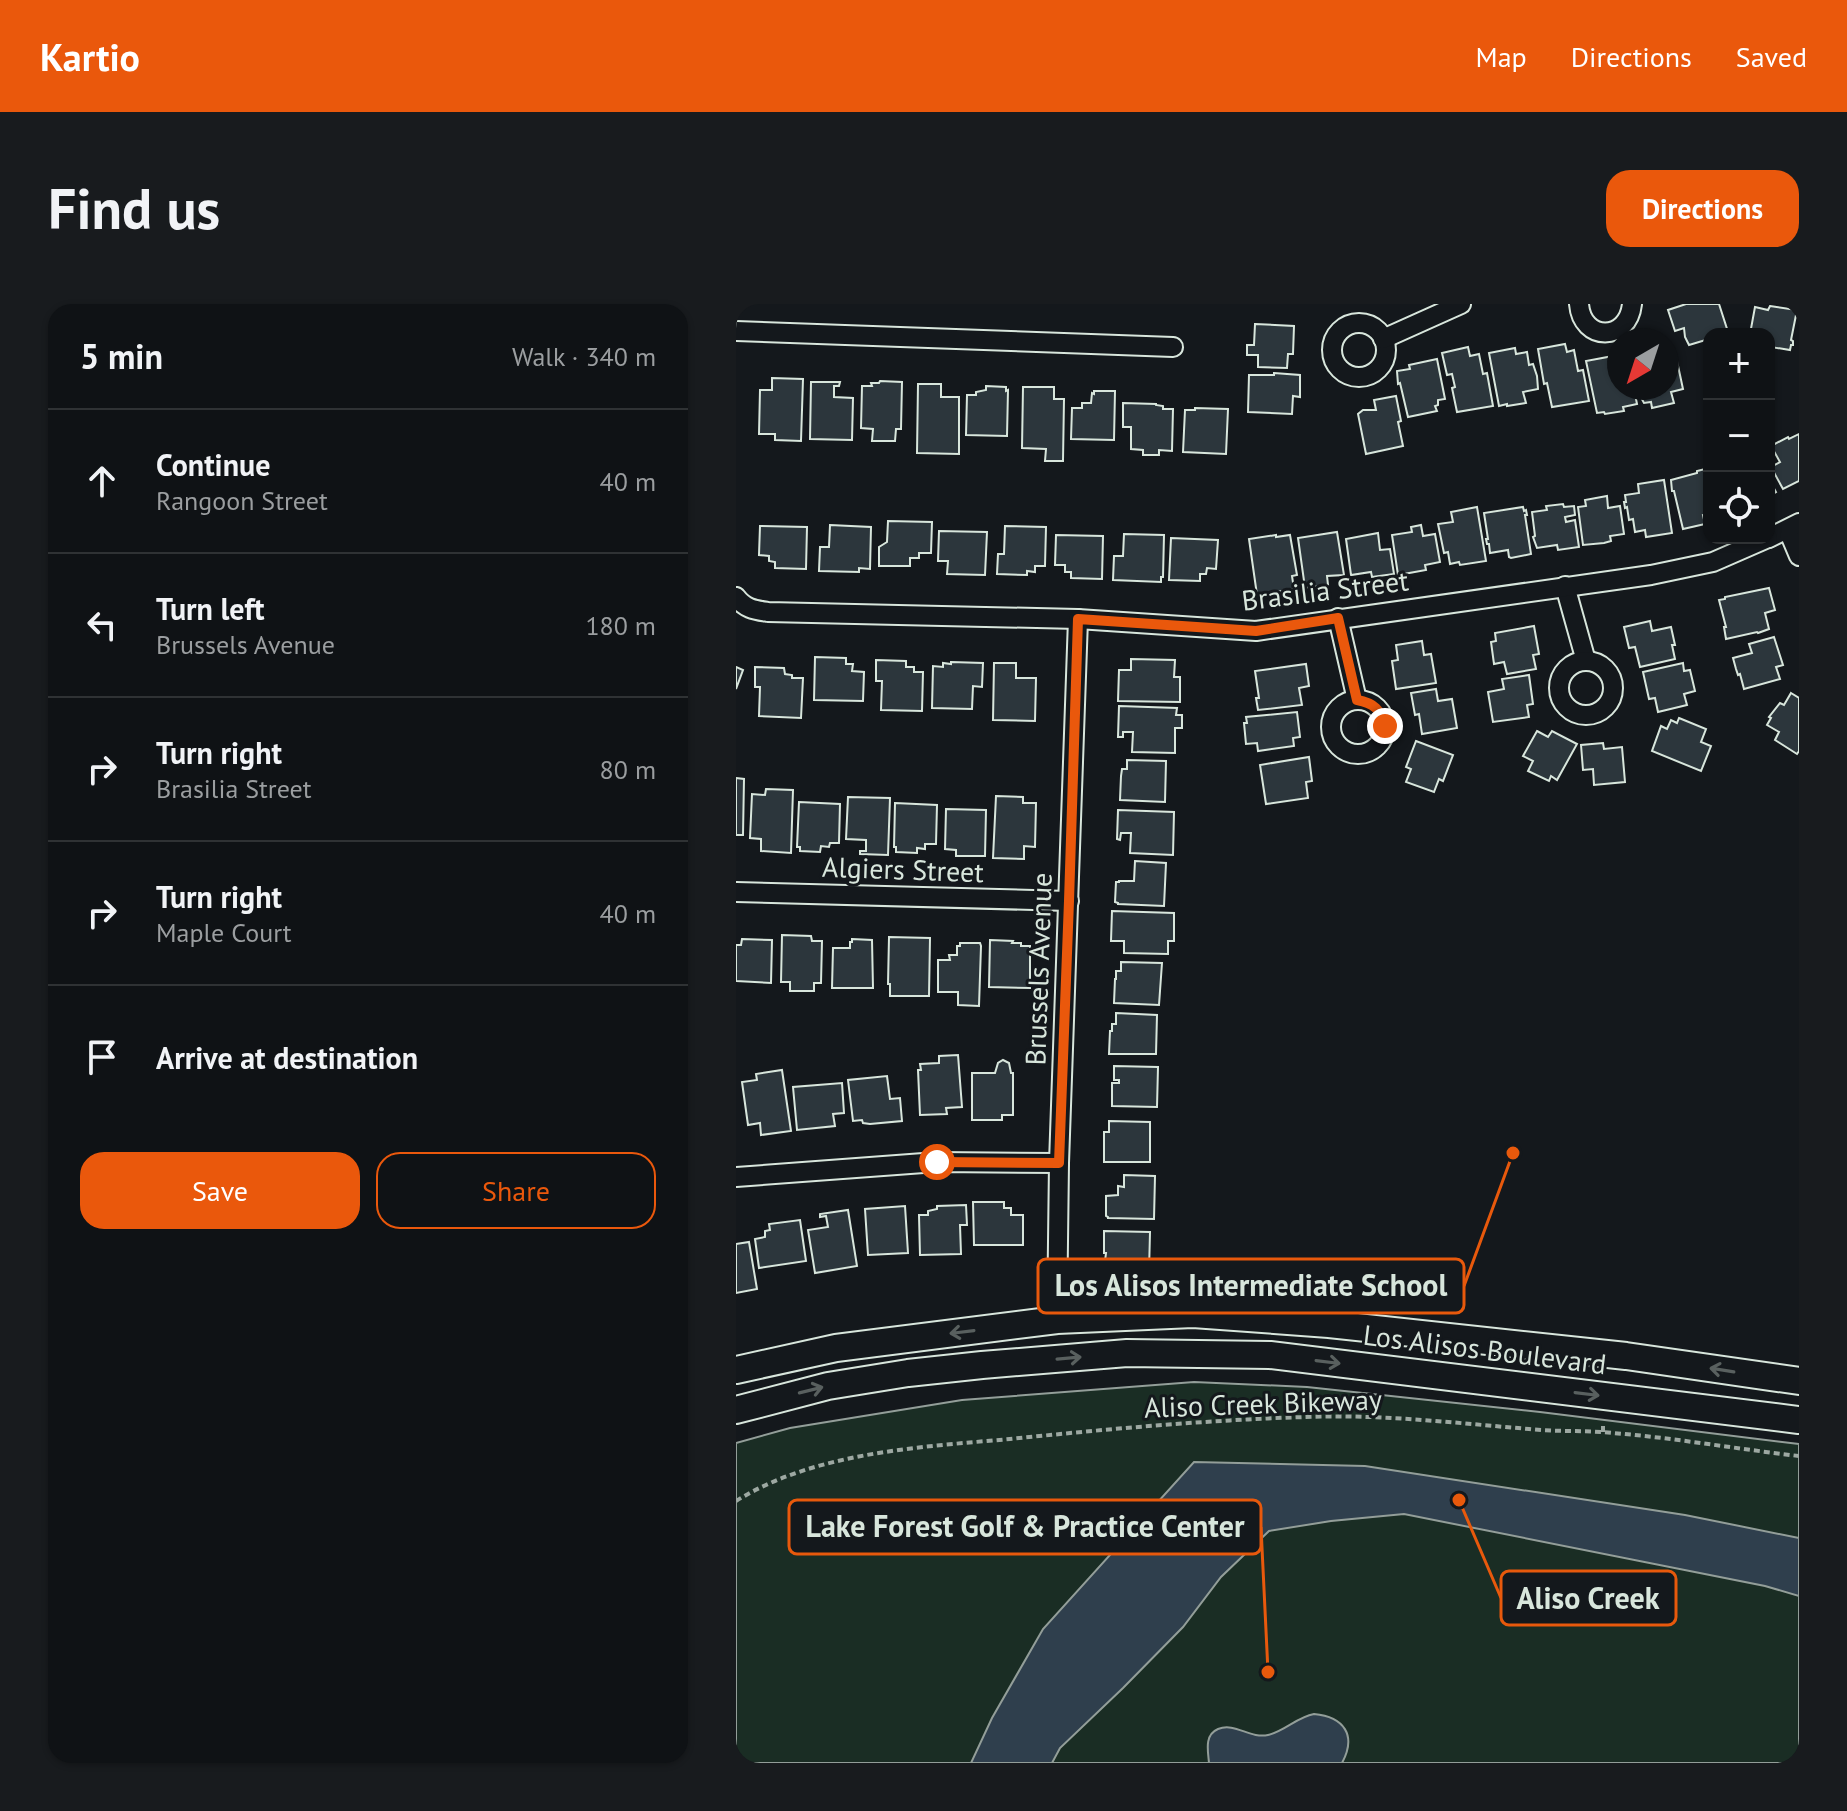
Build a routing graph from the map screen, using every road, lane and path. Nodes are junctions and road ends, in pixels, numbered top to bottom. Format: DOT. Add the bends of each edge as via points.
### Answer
graph roads {
  1 [pos="1461,304"];
  2 [pos="1632,304"];
  3 [pos="1574,305"];
  4 [pos="736,331"];
  5 [pos="1383,339"];
  6 [pos="1173,347"];
  7 [pos="1794,526"];
  8 [pos="1775,535"];
  9 [pos="1755,544"];
  10 [pos="1799,556"];
  11 [pos="1565,586"];
  12 [pos="738,600"];
  13 [pos="1338,618"];
  14 [pos="1078,619"];
  15 [pos="1586,661"];
  16 [pos="1357,700"];
  17 [pos="736,892"];
  18 [pos="1069,901"];
  19 [pos="1059,1163"];
  20 [pos="736,1177"];
  21 [pos="1057,1320"];
  22 [pos="736,1370"];
  23 [pos="1799,1381"];
  24 [pos="736,1410"];
  25 [pos="1799,1420"];
  26 [pos="1603,1424"];
  27 [pos="1603,1432"];
  28 [pos="1799,1456"];
  29 [pos="736,1501"];
  1 -- 5 [label="street"];
  2 -- 3 [label="street" via="1624,325 1605,333 1586,325"];
  4 -- 6 [label="street"];
  7 -- 8 [label="street, Brasilia Street"];
  7 -- 10 [label="street"];
  9 -- 11 [label="street, Brasilia Street" via="1713,562"];
  11 -- 13 [label="street, Brasilia Street"];
  11 -- 15 [label="street"];
  12 -- 14 [label="street, Brasilia Street" via="751,610 768,612"];
  13 -- 14 [label="street, Brasilia Street" via="1256,631"];
  13 -- 16 [label="street"];
  14 -- 18 [label="street, Brussels Avenue"];
  17 -- 18 [label="street, Algiers Street"];
  18 -- 19 [label="street, Brussels Avenue"];
  19 -- 20 [label="street" via="937,1162"];
  19 -- 21 [label="street, Brussels Avenue"];
  21 -- 22 [label="main road, Los Alisos Boulevard, one-way" via="836,1348"];
  23 -- 21 [label="main road, Los Alisos Boulevard, one-way" via="1329,1324 1193,1314"];
  24 -- 25 [label="main road, Los Alisos Boulevard, one-way" via="828,1386 908,1373 1127,1353 1270,1355"];
  26 -- 27 [label="path"];
  27 -- 28 [label="path, Aliso Creek Bikeway"];
  27 -- 29 [label="path, Aliso Creek Bikeway" via="1307,1417 1096,1430 900,1449 790,1475"];
}
